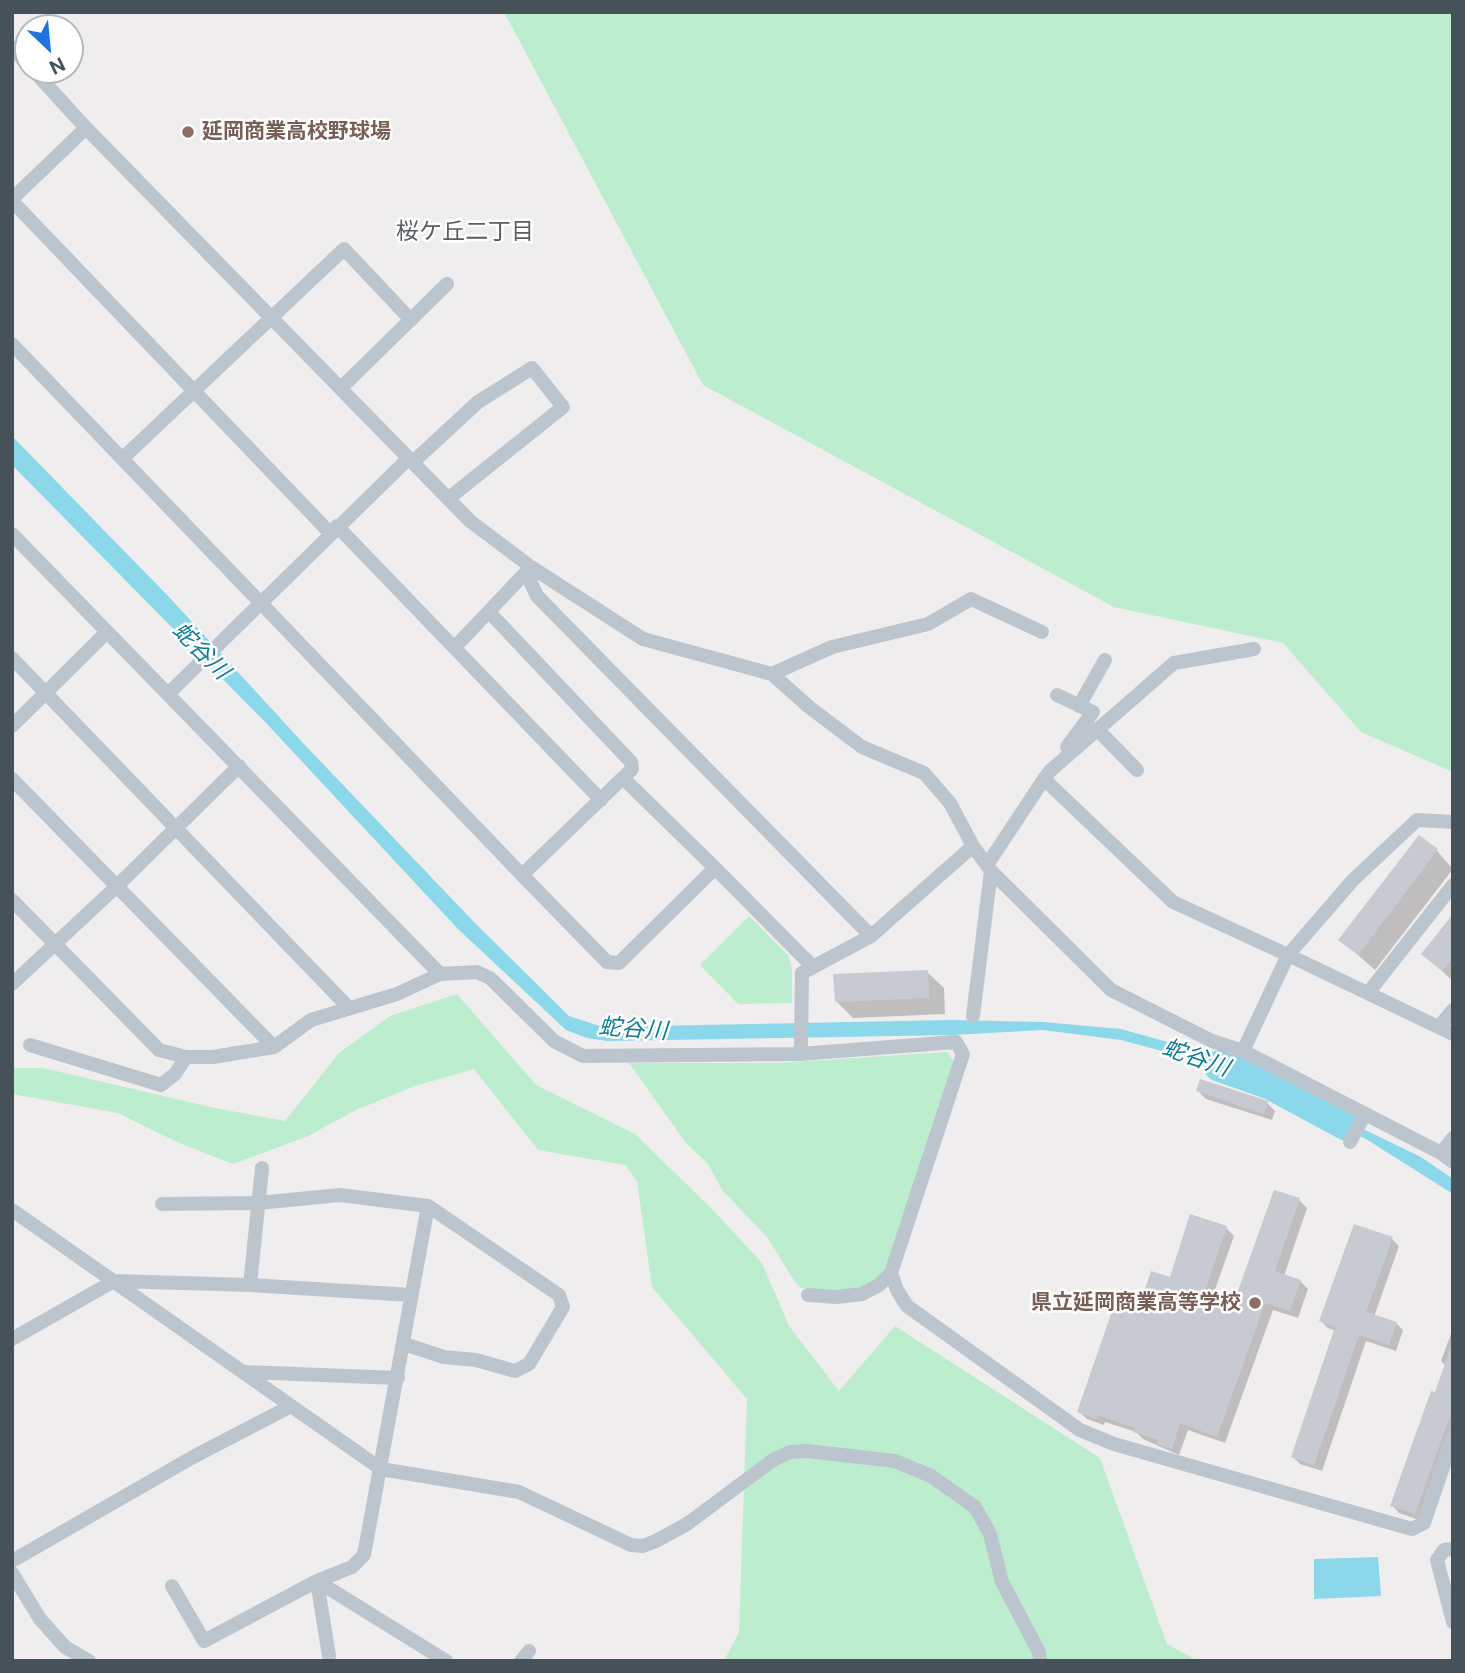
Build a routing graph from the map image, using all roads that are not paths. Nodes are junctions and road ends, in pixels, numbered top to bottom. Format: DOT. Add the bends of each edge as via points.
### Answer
graph roads {
  1 [pos="46,84"];
  2 [pos="86,128"];
  3 [pos="12,200"];
  4 [pos="447,284"];
  5 [pos="271,318"];
  6 [pos="411,320"];
  7 [pos="12,344"];
  8 [pos="341,388"];
  9 [pos="192,390"];
  10 [pos="122,458"];
  11 [pos="411,460"];
  12 [pos="449,498"];
  13 [pos="334,530"];
  14 [pos="12,534"];
  15 [pos="531,567"];
  16 [pos="260,602"];
  17 [pos="489,613"];
  18 [pos="107,632"];
  19 [pos="1042,632"];
  20 [pos="455,647"];
  21 [pos="1254,649"];
  22 [pos="12,658"];
  23 [pos="1105,660"];
  24 [pos="772,674"];
  25 [pos="46,693"];
  26 [pos="168,694"];
  27 [pos="1057,695"];
  28 [pos="1079,706"];
  29 [pos="12,726"];
  30 [pos="1097,729"];
  31 [pos="239,766"];
  32 [pos="1137,770"];
  33 [pos="1047,775"];
  34 [pos="623,778"];
  35 [pos="12,779"];
  36 [pos="600,800"];
  37 [pos="1453,822"];
  38 [pos="175,828"];
  39 [pos="973,846"];
  40 [pos="989,868"];
  41 [pos="715,869"];
  42 [pos="522,875"];
  43 [pos="1453,885"];
  44 [pos="116,887"];
  45 [pos="12,900"];
  46 [pos="871,936"];
  47 [pos="55,945"];
  48 [pos="1288,955"];
  49 [pos="813,967"];
  50 [pos="440,974"];
  51 [pos="12,984"];
  52 [pos="1368,993"];
  53 [pos="349,1008"];
  54 [pos="1453,1010"];
  55 [pos="973,1016"];
  56 [pos="1438,1027"];
  57 [pos="1453,1034"];
  58 [pos="30,1045"];
  59 [pos="274,1047"];
  60 [pos="800,1050"];
  61 [pos="1243,1051"];
  62 [pos="186,1057"];
  63 [pos="1364,1114"];
  64 [pos="1453,1138"];
  65 [pos="1351,1139"];
  66 [pos="1447,1157"];
  67 [pos="262,1168"];
  68 [pos="258,1203"];
  69 [pos="162,1204"];
  70 [pos="428,1206"];
  71 [pos="12,1210"];
  72 [pos="891,1273"];
  73 [pos="114,1281"];
  74 [pos="250,1285"];
  75 [pos="411,1295"];
  76 [pos="808,1295"];
  77 [pos="12,1339"];
  78 [pos="404,1344"];
  79 [pos="244,1372"];
  80 [pos="398,1378"];
  81 [pos="291,1406"];
  82 [pos="1453,1438"];
  83 [pos="381,1469"];
  84 [pos="1453,1549"];
  85 [pos="12,1561"];
  86 [pos="12,1573"];
  87 [pos="317,1581"];
  88 [pos="172,1586"];
  89 [pos="1453,1622"];
  90 [pos="329,1656"];
  91 [pos="89,1661"];
  92 [pos="446,1661"];
  93 [pos="1040,1661"];
  1 -- 2 [label="street"];
  2 -- 3 [label="street"];
  2 -- 5 [label="street"];
  3 -- 9 [label="street"];
  4 -- 6 [label="street"];
  5 -- 6 [label="street" via="344,249"];
  5 -- 8 [label="street"];
  5 -- 9 [label="street"];
  6 -- 8 [label="street"];
  7 -- 10 [label="street"];
  8 -- 11 [label="street"];
  9 -- 10 [label="street"];
  9 -- 13 [label="street"];
  10 -- 16 [label="street"];
  11 -- 12 [label="street"];
  11 -- 12 [label="street" via="478,402 533,368 563,407"];
  11 -- 13 [label="street"];
  12 -- 15 [label="street" via="470,521"];
  13 -- 16 [label="street"];
  13 -- 20 [label="street"];
  14 -- 18 [label="street"];
  15 -- 17 [label="street"];
  15 -- 24 [label="street" via="643,639"];
  15 -- 46 [label="street" via="537,596"];
  16 -- 26 [label="street"];
  16 -- 42 [label="street"];
  17 -- 20 [label="street"];
  17 -- 34 [label="street" via="631,762 632,769"];
  18 -- 25 [label="street"];
  18 -- 26 [label="street"];
  19 -- 24 [label="street" via="971,599 928,624 832,647"];
  20 -- 36 [label="street"];
  21 -- 30 [label="street" via="1174,663"];
  22 -- 25 [label="street"];
  23 -- 28 [label="street"];
  24 -- 39 [label="street" via="862,747 924,773 950,803"];
  25 -- 29 [label="street"];
  25 -- 38 [label="street"];
  26 -- 31 [label="street"];
  27 -- 28 [label="street"];
  28 -- 33 [label="street" via="1093,712"];
  30 -- 32 [label="street"];
  30 -- 33 [label="street"];
  31 -- 38 [label="street"];
  31 -- 50 [label="street"];
  33 -- 40 [label="street"];
  33 -- 48 [label="street" via="1173,902"];
  34 -- 36 [label="street"];
  34 -- 41 [label="street"];
  35 -- 44 [label="street"];
  36 -- 42 [label="street"];
  37 -- 48 [label="street" via="1417,820 1353,880"];
  38 -- 44 [label="street"];
  38 -- 53 [label="street"];
  39 -- 40 [label="street"];
  39 -- 46 [label="street"];
  40 -- 55 [label="street"];
  40 -- 61 [label="street" via="1111,990 1212,1041"];
  41 -- 42 [label="street" via="619,963 607,962"];
  41 -- 49 [label="street"];
  43 -- 52 [label="street"];
  44 -- 47 [label="street"];
  44 -- 59 [label="street"];
  45 -- 47 [label="street"];
  46 -- 49 [label="street"];
  47 -- 51 [label="street"];
  47 -- 62 [label="street" via="159,1051"];
  48 -- 52 [label="street"];
  48 -- 61 [label="street"];
  49 -- 60 [label="street" via="802,973"];
  50 -- 53 [label="street" via="397,994"];
  50 -- 60 [label="street" via="477,972 489,978 554,1041 583,1056"];
  52 -- 56 [label="street"];
  53 -- 59 [label="street" via="311,1020"];
  54 -- 56 [label="street"];
  56 -- 57 [label="street"];
  58 -- 62 [label="street" via="161,1085"];
  59 -- 62 [label="street"];
  60 -- 72 [label="street" via="956,1042 963,1054"];
  61 -- 63 [label="street"];
  63 -- 65 [label="street"];
  63 -- 66 [label="street"];
  64 -- 66 [label="street"];
  67 -- 68 [label="street"];
  68 -- 69 [label="street"];
  68 -- 70 [label="street" via="340,1195"];
  68 -- 74 [label="street"];
  70 -- 75 [label="street"];
  70 -- 78 [label="street" via="559,1295 563,1307 529,1364 515,1371"];
  71 -- 73 [label="street"];
  72 -- 76 [label="street" via="862,1294"];
  72 -- 82 [label="street" via="907,1306 1080,1430 1114,1444 1412,1529 1424,1523"];
  73 -- 74 [label="street"];
  73 -- 77 [label="street"];
  73 -- 79 [label="street"];
  74 -- 75 [label="street"];
  75 -- 78 [label="street"];
  78 -- 80 [label="street"];
  79 -- 80 [label="street"];
  79 -- 81 [label="street"];
  80 -- 83 [label="street"];
  81 -- 83 [label="street"];
  81 -- 85 [label="street"];
  83 -- 87 [label="street" via="364,1555 352,1567"];
  83 -- 93 [label="street" via="519,1492 631,1545 643,1546 687,1524 772,1460 790,1452 895,1461 932,1476 975,1507 990,1534 1002,1582"];
  84 -- 89 [label="street" via="1444,1550 1437,1560"];
  86 -- 91 [label="street" via="40,1619 65,1647"];
  87 -- 88 [label="street" via="204,1641"];
  87 -- 90 [label="street"];
  87 -- 92 [label="street"];
}
